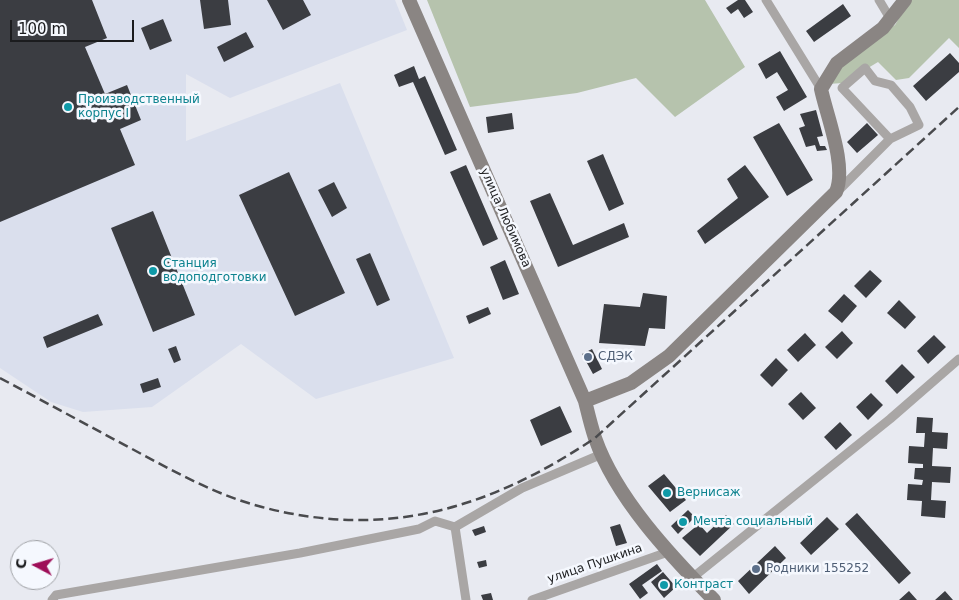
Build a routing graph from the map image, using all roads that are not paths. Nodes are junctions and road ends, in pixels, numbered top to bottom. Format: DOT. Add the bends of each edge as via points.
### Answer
graph roads {
  1 [pos="410,0"];
  2 [pos="766,0"];
  3 [pos="879,0"];
  4 [pos="905,0"];
  5 [pos="891,20"];
  6 [pos="821,88"];
  7 [pos="890,139"];
  8 [pos="836,192"];
  9 [pos="959,359"];
  10 [pos="585,401"];
  11 [pos="602,454"];
  12 [pos="455,527"];
  13 [pos="668,552"];
  14 [pos="692,578"];
  15 [pos="52,600"];
  16 [pos="466,600"];
  17 [pos="532,600"];
  18 [pos="714,600"];
  1 -- 10 [label="main road, улица Любимова"];
  2 -- 6 [label="street"];
  3 -- 5 [label="street"];
  4 -- 5 [label="main road"];
  5 -- 6 [label="main road" via="838,63"];
  6 -- 8 [label="main road" via="839,165"];
  7 -- 7 [label="street" via="919,124 910,106 891,85 875,82 865,68 842,88"];
  7 -- 8 [label="street"];
  8 -- 10 [label="main road" via="668,356 631,382"];
  9 -- 14 [label="street"];
  10 -- 11 [label="main road, улица Любимова"];
  11 -- 12 [label="street" via="522,488"];
  11 -- 13 [label="main road, улица Любимова" via="629,502"];
  12 -- 15 [label="street" via="435,521 419,529 56,595"];
  12 -- 16 [label="street"];
  13 -- 14 [label="main road, улица Любимова"];
  13 -- 17 [label="street, улица Пушкина"];
  14 -- 18 [label="main road, улица Любимова"];
}
